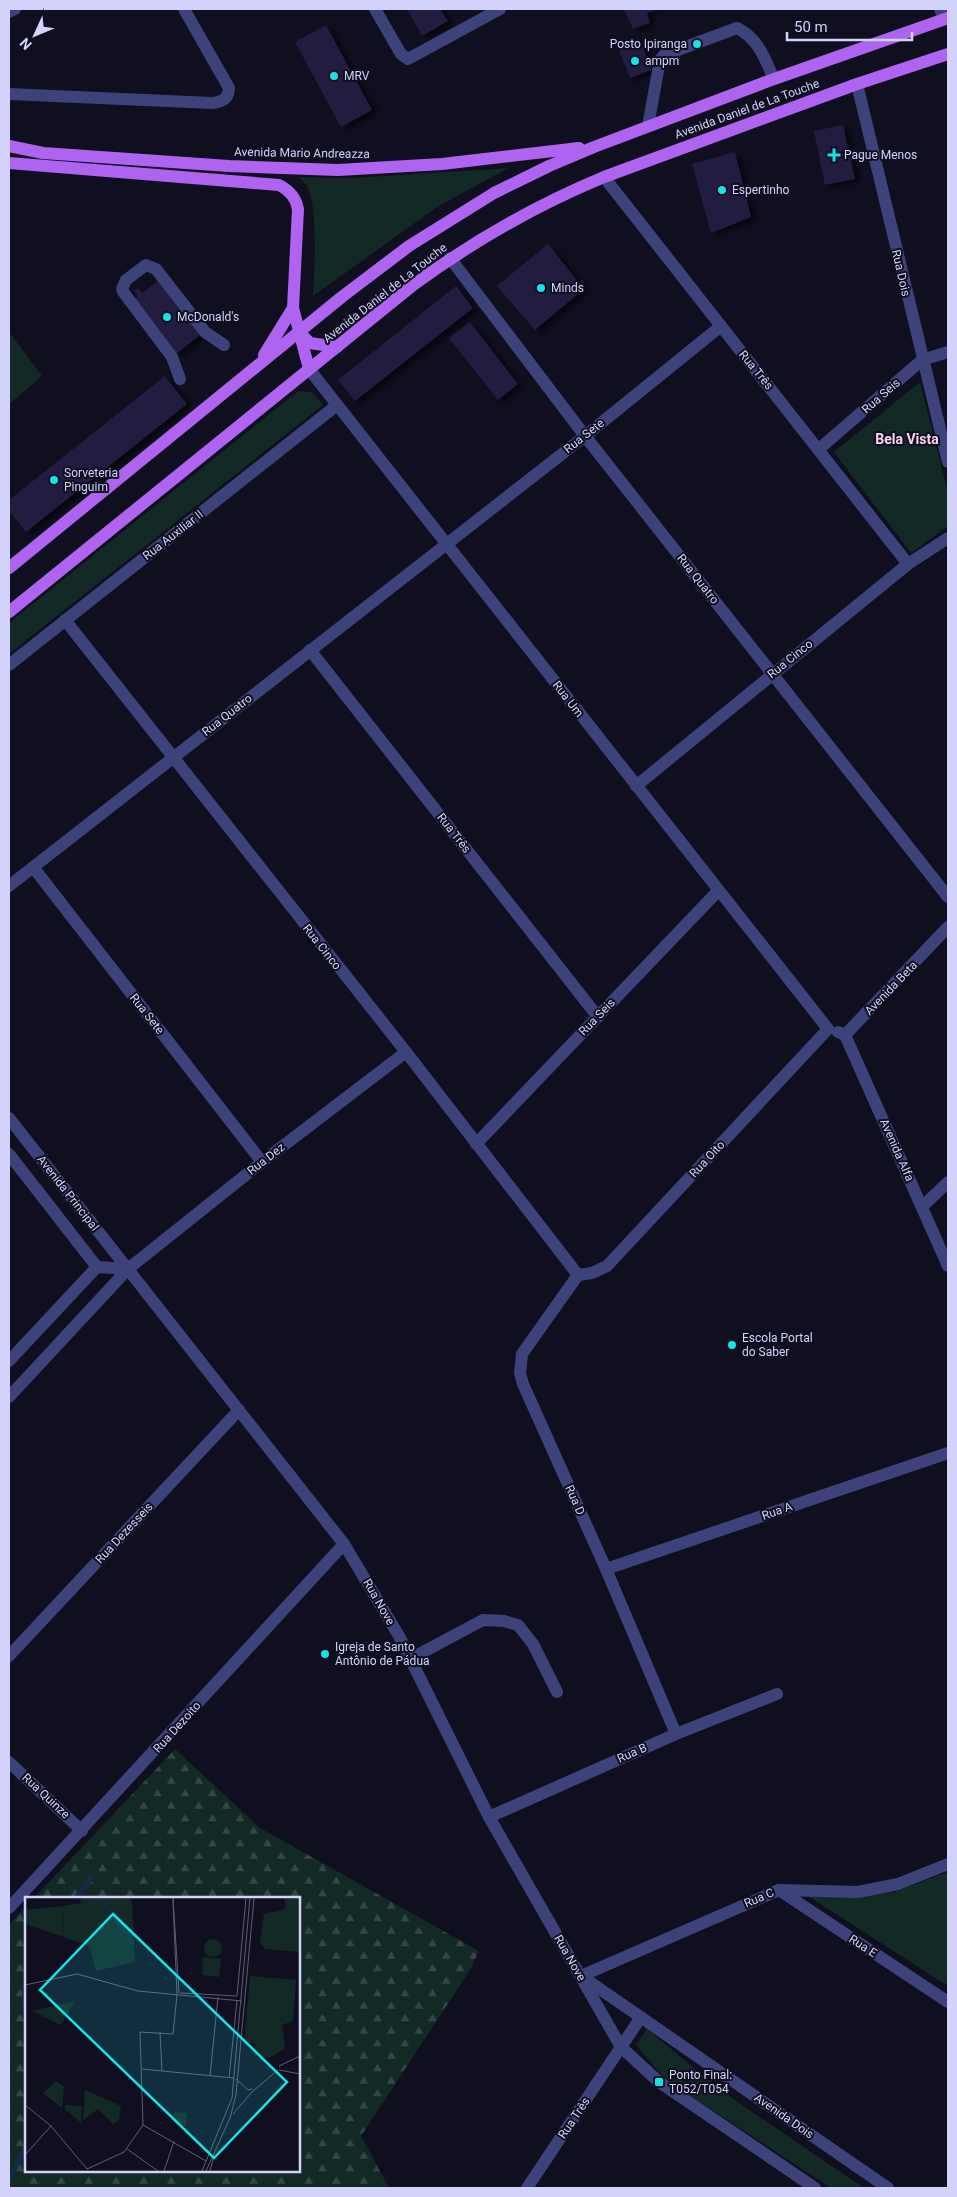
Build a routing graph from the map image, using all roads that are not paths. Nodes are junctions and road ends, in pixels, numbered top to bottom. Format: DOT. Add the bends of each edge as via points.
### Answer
graph roads {
  1 [pos="15,9"];
  2 [pos="184,9"];
  3 [pos="376,9"];
  4 [pos="500,9"];
  5 [pos="9,12"];
  6 [pos="944,15"];
  7 [pos="948,54"];
  8 [pos="774,78"];
  9 [pos="856,84"];
  10 [pos="9,94"];
  11 [pos="648,126"];
  12 [pos="9,146"];
  13 [pos="594,147"];
  14 [pos="9,162"];
  15 [pos="604,177"];
  16 [pos="450,258"];
  17 [pos="293,308"];
  18 [pos="721,326"];
  19 [pos="299,331"];
  20 [pos="224,345"];
  21 [pos="337,347"];
  22 [pos="948,352"];
  23 [pos="922,360"];
  24 [pos="257,366"];
  25 [pos="309,369"];
  26 [pos="180,380"];
  27 [pos="337,405"];
  28 [pos="585,436"];
  29 [pos="819,449"];
  30 [pos="948,462"];
  31 [pos="948,538"];
  32 [pos="446,543"];
  33 [pos="908,564"];
  34 [pos="9,568"];
  35 [pos="9,612"];
  36 [pos="65,620"];
  37 [pos="310,650"];
  38 [pos="9,665"];
  39 [pos="772,673"];
  40 [pos="172,758"];
  41 [pos="636,786"];
  42 [pos="33,867"];
  43 [pos="9,886"];
  44 [pos="718,891"];
  45 [pos="948,897"];
  46 [pos="948,927"];
  47 [pos="598,1016"];
  48 [pos="828,1029"];
  49 [pos="845,1035"];
  50 [pos="406,1052"];
  51 [pos="9,1118"];
  52 [pos="476,1144"];
  53 [pos="9,1154"];
  54 [pos="262,1162"];
  55 [pos="948,1182"];
  56 [pos="922,1208"];
  57 [pos="948,1266"];
  58 [pos="97,1267"];
  59 [pos="128,1268"];
  60 [pos="578,1275"];
  61 [pos="9,1361"];
  62 [pos="9,1397"];
  63 [pos="240,1410"];
  64 [pos="948,1453"];
  65 [pos="344,1544"];
  66 [pos="606,1568"];
  67 [pos="9,1656"];
  68 [pos="410,1659"];
  69 [pos="557,1692"];
  70 [pos="777,1694"];
  71 [pos="676,1734"];
  72 [pos="9,1762"];
  73 [pos="490,1817"];
  74 [pos="82,1830"];
  75 [pos="948,1864"];
  76 [pos="778,1890"];
  77 [pos="9,1908"];
  78 [pos="581,1976"];
  79 [pos="948,2002"];
  80 [pos="641,2017"];
  81 [pos="621,2047"];
  82 [pos="527,2188"];
  83 [pos="815,2188"];
  84 [pos="888,2188"];
  1 -- 5 [label="street"];
  2 -- 10 [label="street" via="229,88 224,100 212,103"];
  3 -- 4 [label="street" via="401,54 408,59"];
  6 -- 8 [label="main road, Avenida Daniel de La Touche"];
  7 -- 9 [label="main road, Avenida Daniel de La Touche"];
  8 -- 11 [label="main road, Avenida Daniel de La Touche"];
  8 -- 11 [label="street" via="761,49 737,28 664,55 660,60"];
  9 -- 15 [label="main road, Avenida Daniel de La Touche"];
  9 -- 23 [label="street, Rua Dois"];
  11 -- 13 [label="main road, Avenida Daniel de La Touche"];
  12 -- 13 [label="main road, Avenida Mario Andreazza" via="43,153 338,170 442,164"];
  13 -- 19 [label="main road, Avenida Daniel de La Touche" via="494,193 445,222"];
  14 -- 17 [label="main road" via="282,186 294,198 298,209"];
  15 -- 16 [label="main road, Avenida Daniel de La Touche" via="507,223"];
  15 -- 18 [label="street, Rua Três"];
  16 -- 21 [label="main road, Avenida Daniel de La Touche"];
  16 -- 28 [label="street, Rua Quatro"];
  17 -- 19 [label="main road"];
  17 -- 24 [label="main road"];
  18 -- 28 [label="street, Rua Sete"];
  18 -- 29 [label="street, Rua Três"];
  19 -- 21 [label="main road" via="310,343"];
  19 -- 24 [label="main road, Avenida Daniel de La Touche"];
  19 -- 25 [label="main road"];
  20 -- 26 [label="street" via="205,332 156,268 146,265 126,280 122,289 172,357"];
  21 -- 25 [label="main road, Avenida Daniel de La Touche"];
  22 -- 23 [label="street, Rua Seis"];
  23 -- 29 [label="street, Rua Seis"];
  23 -- 30 [label="street, Rua Dois"];
  24 -- 34 [label="main road, Avenida Daniel de La Touche"];
  25 -- 27 [label="street, Rua Um"];
  25 -- 35 [label="main road, Avenida Daniel de La Touche"];
  27 -- 32 [label="street, Rua Um"];
  27 -- 36 [label="street, Rua Auxiliar II"];
  28 -- 32 [label="street, Rua Sete"];
  28 -- 39 [label="street, Rua Quatro"];
  29 -- 33 [label="street, Rua Três"];
  31 -- 33 [label="street, Rua Cinco"];
  32 -- 37 [label="street, Rua Quatro"];
  32 -- 41 [label="street, Rua Um"];
  33 -- 39 [label="street, Rua Cinco"];
  36 -- 38 [label="street, Rua Auxiliar II"];
  36 -- 40 [label="street, Rua Cinco"];
  37 -- 40 [label="street, Rua Quatro"];
  37 -- 47 [label="street, Rua Três"];
  39 -- 41 [label="street, Rua Cinco"];
  39 -- 45 [label="street, Rua Quatro"];
  40 -- 42 [label="street, Rua Quatro"];
  40 -- 50 [label="street, Rua Cinco"];
  41 -- 44 [label="street, Rua Um"];
  42 -- 43 [label="street, Rua Quatro"];
  42 -- 54 [label="street, Rua Sete"];
  44 -- 47 [label="street, Rua Seis"];
  44 -- 48 [label="street, Rua Um"];
  46 -- 49 [label="street, Avenida Beta"];
  47 -- 52 [label="street, Rua Seis"];
  48 -- 49 [label="street"];
  48 -- 60 [label="street, Rua Oito" via="607,1266 592,1274"];
  49 -- 56 [label="street, Avenida Alfa"];
  50 -- 52 [label="street, Rua Cinco"];
  50 -- 54 [label="street, Rua Dez"];
  51 -- 59 [label="street, Avenida Principal"];
  52 -- 60 [label="street, Rua Cinco"];
  53 -- 58 [label="street, Avenida Principal"];
  54 -- 59 [label="street, Rua Dez"];
  55 -- 56 [label="street"];
  56 -- 57 [label="street, Avenida Alfa"];
  58 -- 59 [label="street"];
  58 -- 61 [label="street"];
  59 -- 62 [label="street"];
  59 -- 63 [label="street, Rua Nove"];
  60 -- 66 [label="street, Rua D" via="522,1354 520,1373"];
  63 -- 65 [label="street, Rua Nove"];
  63 -- 67 [label="street, Rua Dezesseis"];
  64 -- 66 [label="street, Rua A"];
  65 -- 68 [label="street, Rua Nove"];
  65 -- 74 [label="street, Rua Dezoito"];
  66 -- 71 [label="street, Rua D"];
  68 -- 69 [label="street" via="483,1620 504,1620 518,1624 533,1644"];
  68 -- 73 [label="street, Rua Nove"];
  70 -- 71 [label="street, Rua B"];
  71 -- 73 [label="street, Rua B"];
  72 -- 74 [label="street, Rua Quinze"];
  73 -- 78 [label="street, Rua Nove"];
  74 -- 77 [label="street, Rua Dezoito"];
  75 -- 76 [label="street, Rua C" via="898,1884 858,1892"];
  76 -- 78 [label="street, Rua C"];
  76 -- 79 [label="street, Rua E"];
  78 -- 80 [label="street, Avenida Dois"];
  78 -- 81 [label="street, Rua Nove"];
  80 -- 81 [label="street, Rua Três"];
  80 -- 84 [label="street, Avenida Dois"];
  81 -- 82 [label="street, Rua Três"];
  81 -- 83 [label="street" via="659,2082"];
}
